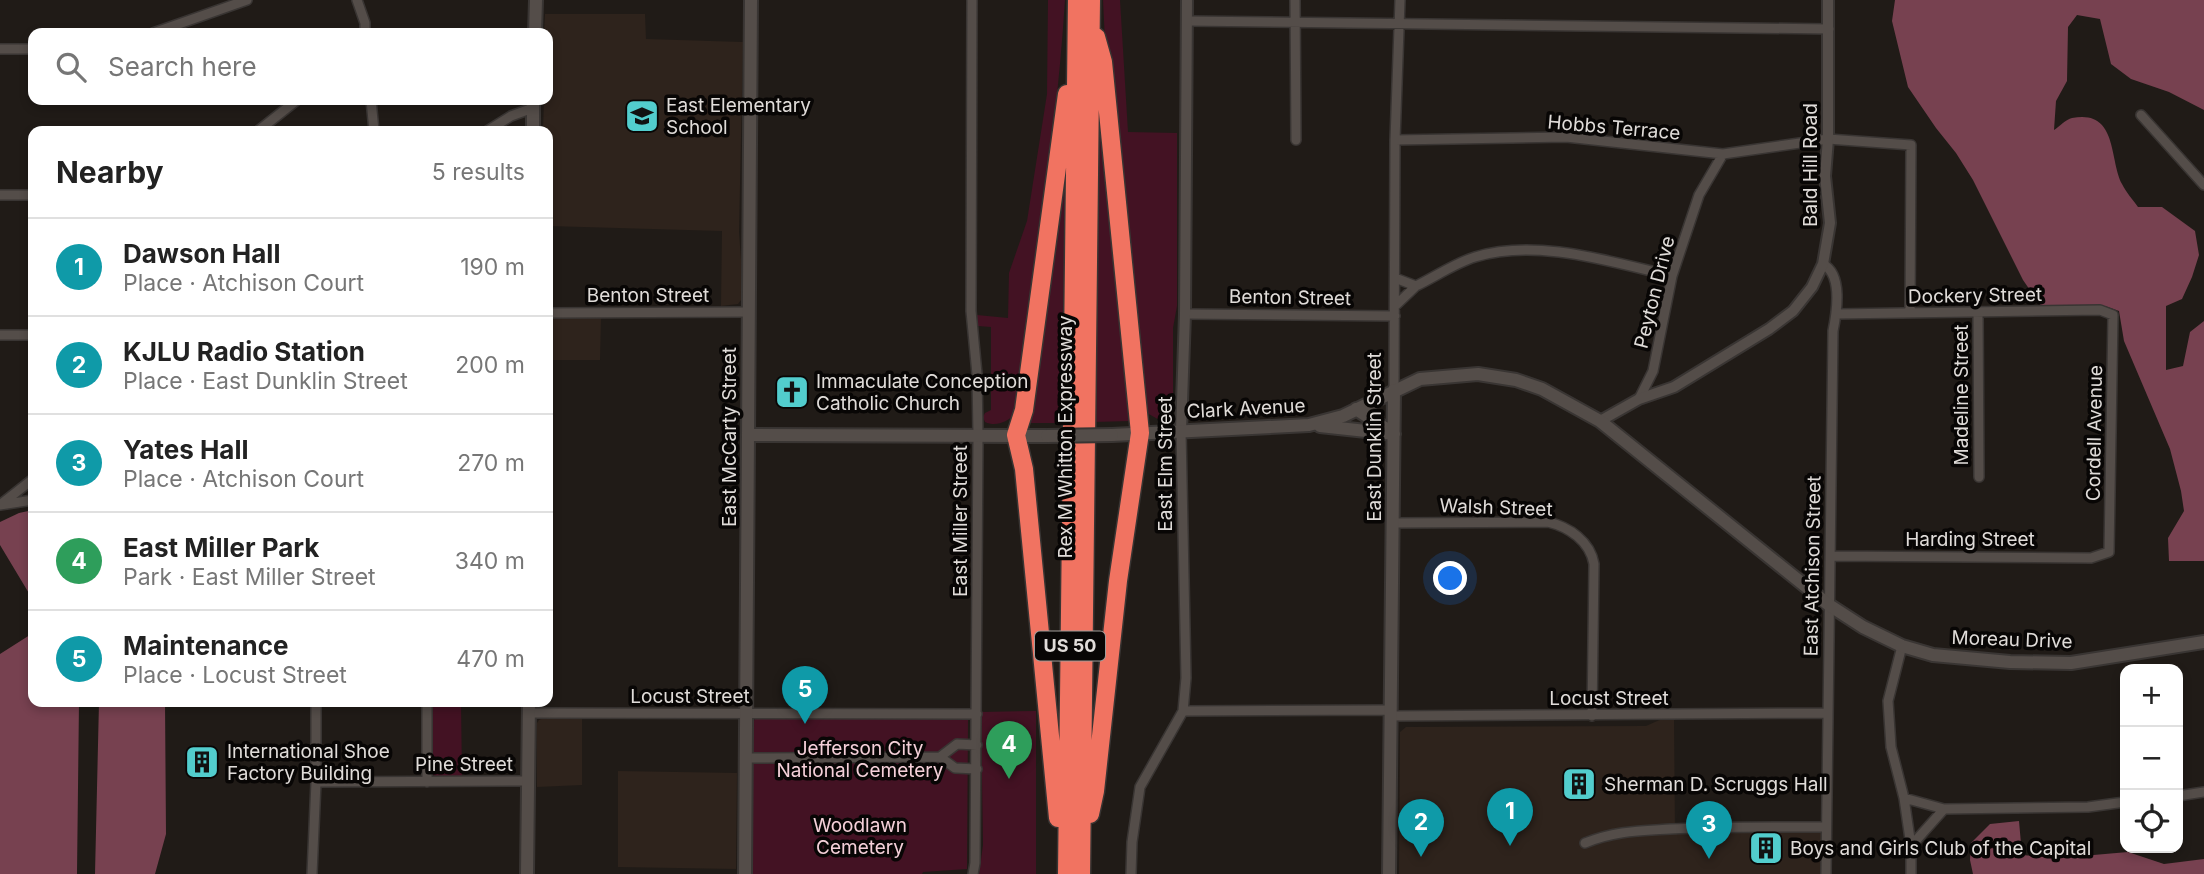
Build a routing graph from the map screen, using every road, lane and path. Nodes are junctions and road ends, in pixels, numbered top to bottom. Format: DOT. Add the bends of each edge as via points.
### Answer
graph roads {
  1 [pos="247,0"];
  2 [pos="358,0"];
  3 [pos="536,0"];
  4 [pos="751,0"];
  5 [pos="972,0"];
  6 [pos="1187,0"];
  7 [pos="1295,0"];
  8 [pos="1400,0"];
  9 [pos="1828,0"];
  10 [pos="1084,9"];
  11 [pos="1187,21"];
  12 [pos="1295,22"];
  13 [pos="1401,25"];
  14 [pos="167,28"];
  15 [pos="365,28"];
  16 [pos="535,28"];
  17 [pos="1829,29"];
  18 [pos="0,49"];
  19 [pos="28,49"];
  20 [pos="291,105"];
  21 [pos="371,105"];
  22 [pos="531,105"];
  23 [pos="533,105"];
  24 [pos="2141,114"];
  25 [pos="264,126"];
  26 [pos="374,126"];
  27 [pos="495,126"];
  28 [pos="533,126"];
  29 [pos="1828,139"];
  30 [pos="1296,140"];
  31 [pos="1395,140"];
  32 [pos="1723,154"];
  33 [pos="2204,185"];
  34 [pos="0,195"];
  35 [pos="28,195"];
  36 [pos="1823,264"];
  37 [pos="1672,276"];
  38 [pos="1395,278"];
  39 [pos="1416,286"];
  40 [pos="1395,311"];
  41 [pos="749,312"];
  42 [pos="1978,312"];
  43 [pos="553,313"];
  44 [pos="1910,313"];
  45 [pos="1185,314"];
  46 [pos="1836,314"];
  47 [pos="2113,315"];
  48 [pos="0,335"];
  49 [pos="28,336"];
  50 [pos="1394,390"];
  51 [pos="1639,399"];
  52 [pos="1356,409"];
  53 [pos="1600,421"];
  54 [pos="1310,425"];
  55 [pos="1181,431"];
  56 [pos="1140,433"];
  57 [pos="1394,434"];
  58 [pos="748,435"];
  59 [pos="978,435"];
  60 [pos="1016,435"];
  61 [pos="1979,477"];
  62 [pos="28,483"];
  63 [pos="28,501"];
  64 [pos="0,505"];
  65 [pos="1393,523"];
  66 [pos="2109,552"];
  67 [pos="1830,556"];
  68 [pos="1829,606"];
  69 [pos="2204,642"];
  70 [pos="1902,646"];
  71 [pos="316,707"];
  72 [pos="427,707"];
  73 [pos="529,707"];
  74 [pos="1183,711"];
  75 [pos="1391,713"];
  76 [pos="1827,713"];
  77 [pos="746,714"];
  78 [pos="977,714"];
  79 [pos="1592,716"];
  80 [pos="977,745"];
  81 [pos="745,758"];
  82 [pos="940,758"];
  83 [pos="976,769"];
  84 [pos="316,782"];
  85 [pos="427,782"];
  86 [pos="528,782"];
  87 [pos="2204,792"];
  88 [pos="2183,795"];
  89 [pos="1904,798"];
  90 [pos="2120,803"];
  91 [pos="1944,809"];
  92 [pos="1826,827"];
  93 [pos="1586,843"];
  94 [pos="1911,846"];
  95 [pos="1082,852"];
  96 [pos="312,874"];
  97 [pos="527,874"];
  98 [pos="744,874"];
  99 [pos="973,874"];
  100 [pos="1066,874"];
  101 [pos="1081,874"];
  102 [pos="1131,874"];
  103 [pos="1389,874"];
  104 [pos="1826,874"];
  105 [pos="1911,874"];
  1 -- 14 [label="street"];
  2 -- 15 [label="street"];
  3 -- 16 [label="main road"];
  4 -- 41 [label="main road, East McCarty Street"];
  5 -- 59 [label="street, East Miller Street" via="971,311"];
  6 -- 11 [label="street, East Elm Street"];
  7 -- 12 [label="street"];
  8 -- 13 [label="street, East Dunklin Street"];
  9 -- 17 [label="street, Bald Hill Road"];
  10 -- 56 [label="highway" via="1103,62"];
  10 -- 60 [label="highway" via="1024,410"];
  10 -- 95 [label="highway, Rex M Whitton Expressway / US 50"];
  10 -- 100 [label="highway, Rex M Whitton Expressway / US 50"];
  11 -- 12 [label="street"];
  11 -- 45 [label="street, East Elm Street"];
  12 -- 13 [label="street"];
  12 -- 30 [label="street"];
  13 -- 17 [label="street"];
  13 -- 31 [label="street, East Dunklin Street"];
  17 -- 29 [label="street, Bald Hill Road"];
  18 -- 19 [label="street"];
  20 -- 25 [label="street"];
  21 -- 26 [label="street"];
  22 -- 27 [label="street"];
  23 -- 28 [label="main road"];
  24 -- 33 [label="street"];
  29 -- 32 [label="street, Hobbs Terrace"];
  29 -- 36 [label="street, Bald Hill Road" via="1825,176 1830,223"];
  29 -- 44 [label="street, Hobbs Terrace" via="1911,145"];
  31 -- 32 [label="street, Hobbs Terrace" via="1566,137"];
  31 -- 38 [label="street, East Dunklin Street"];
  32 -- 37 [label="street, Peyton Drive" via="1699,195"];
  34 -- 35 [label="street"];
  36 -- 46 [label="street, East Atchison Street" via="1835,276"];
  36 -- 51 [label="street, Bald Hill Road" via="1793,311 1769,329 1674,387"];
  37 -- 39 [label="street" via="1562,252 1510,252 1474,257"];
  37 -- 51 [label="street, Peyton Drive" via="1653,371"];
  38 -- 39 [label="street"];
  38 -- 40 [label="street, East Dunklin Street"];
  39 -- 40 [label="street"];
  40 -- 45 [label="street, Benton Street"];
  40 -- 50 [label="street, East Dunklin Street"];
  41 -- 43 [label="street, Benton Street"];
  41 -- 58 [label="main road, East McCarty Street"];
  42 -- 44 [label="street, Dockery Street"];
  42 -- 47 [label="street, Dockery Street" via="2100,310"];
  42 -- 61 [label="street, Madeline Street"];
  44 -- 46 [label="street, Dockery Street"];
  45 -- 55 [label="street, East Elm Street"];
  46 -- 67 [label="street, East Atchison Street"];
  47 -- 66 [label="street, Cordell Avenue"];
  48 -- 49 [label="street"];
  50 -- 52 [label="main road, Clark Avenue"];
  50 -- 53 [label="main road, Clark Avenue" via="1420,379 1478,374 1542,388"];
  50 -- 57 [label="main road, East Dunklin Street"];
  51 -- 53 [label="street"];
  52 -- 54 [label="main road, Clark Avenue"];
  52 -- 57 [label="main road"];
  53 -- 68 [label="main road, Clark Avenue"];
  54 -- 55 [label="main road, Clark Avenue"];
  54 -- 57 [label="main road"];
  55 -- 56 [label="main road, Clark Avenue"];
  55 -- 74 [label="street, East Elm Street"];
  56 -- 60 [label="main road, Clark Avenue, bridge"];
  56 -- 95 [label="highway" via="1095,791"];
  57 -- 65 [label="main road, East Dunklin Street"];
  58 -- 59 [label="main road, Clark Avenue"];
  58 -- 77 [label="main road, East McCarty Street"];
  59 -- 60 [label="main road, Clark Avenue"];
  59 -- 78 [label="street, East Miller Street"];
  60 -- 100 [label="highway" via="1024,469"];
  62 -- 64 [label="street"];
  63 -- 64 [label="street"];
  65 -- 75 [label="main road, East Dunklin Street"];
  65 -- 79 [label="street, Walsh Street" via="1548,522 1580,538 1594,564"];
  66 -- 67 [label="street, Harding Street" via="2091,558"];
  67 -- 68 [label="street, East Atchison Street"];
  68 -- 70 [label="main road, Moreau Drive"];
  68 -- 76 [label="street, East Atchison Street"];
  69 -- 70 [label="main road, Moreau Drive" via="2071,663 1933,655"];
  70 -- 89 [label="street" via="1888,701 1891,747"];
  71 -- 84 [label="street"];
  72 -- 85 [label="street"];
  73 -- 77 [label="street, Locust Street"];
  73 -- 86 [label="main road"];
  74 -- 75 [label="street, Locust Street"];
  74 -- 102 [label="street, East Elm Street" via="1140,787"];
  75 -- 79 [label="street, Locust Street"];
  75 -- 103 [label="main road, East Dunklin Street"];
  76 -- 79 [label="street, Locust Street"];
  76 -- 92 [label="street, East Atchison Street"];
  77 -- 78 [label="street, Locust Street"];
  77 -- 81 [label="main road, East McCarty Street"];
  78 -- 80 [label="street, East Miller Street"];
  80 -- 82 [label="street" via="957,744"];
  80 -- 83 [label="street, East Miller Street"];
  81 -- 82 [label="street"];
  81 -- 98 [label="main road, East McCarty Street"];
  82 -- 83 [label="street" via="955,768"];
  83 -- 99 [label="street, East Miller Street"];
  84 -- 85 [label="street, Pine Street"];
  84 -- 96 [label="street"];
  85 -- 86 [label="street, Pine Street"];
  86 -- 97 [label="main road"];
  87 -- 88 [label="street"];
  89 -- 91 [label="street"];
  89 -- 94 [label="street"];
  90 -- 91 [label="street"];
  91 -- 94 [label="street"];
  92 -- 93 [label="street" via="1642,831 1606,834"];
  92 -- 104 [label="street, East Atchison Street"];
  94 -- 105 [label="street"];
  95 -- 101 [label="highway, Rex M Whitton Expressway / US 50"];
}
